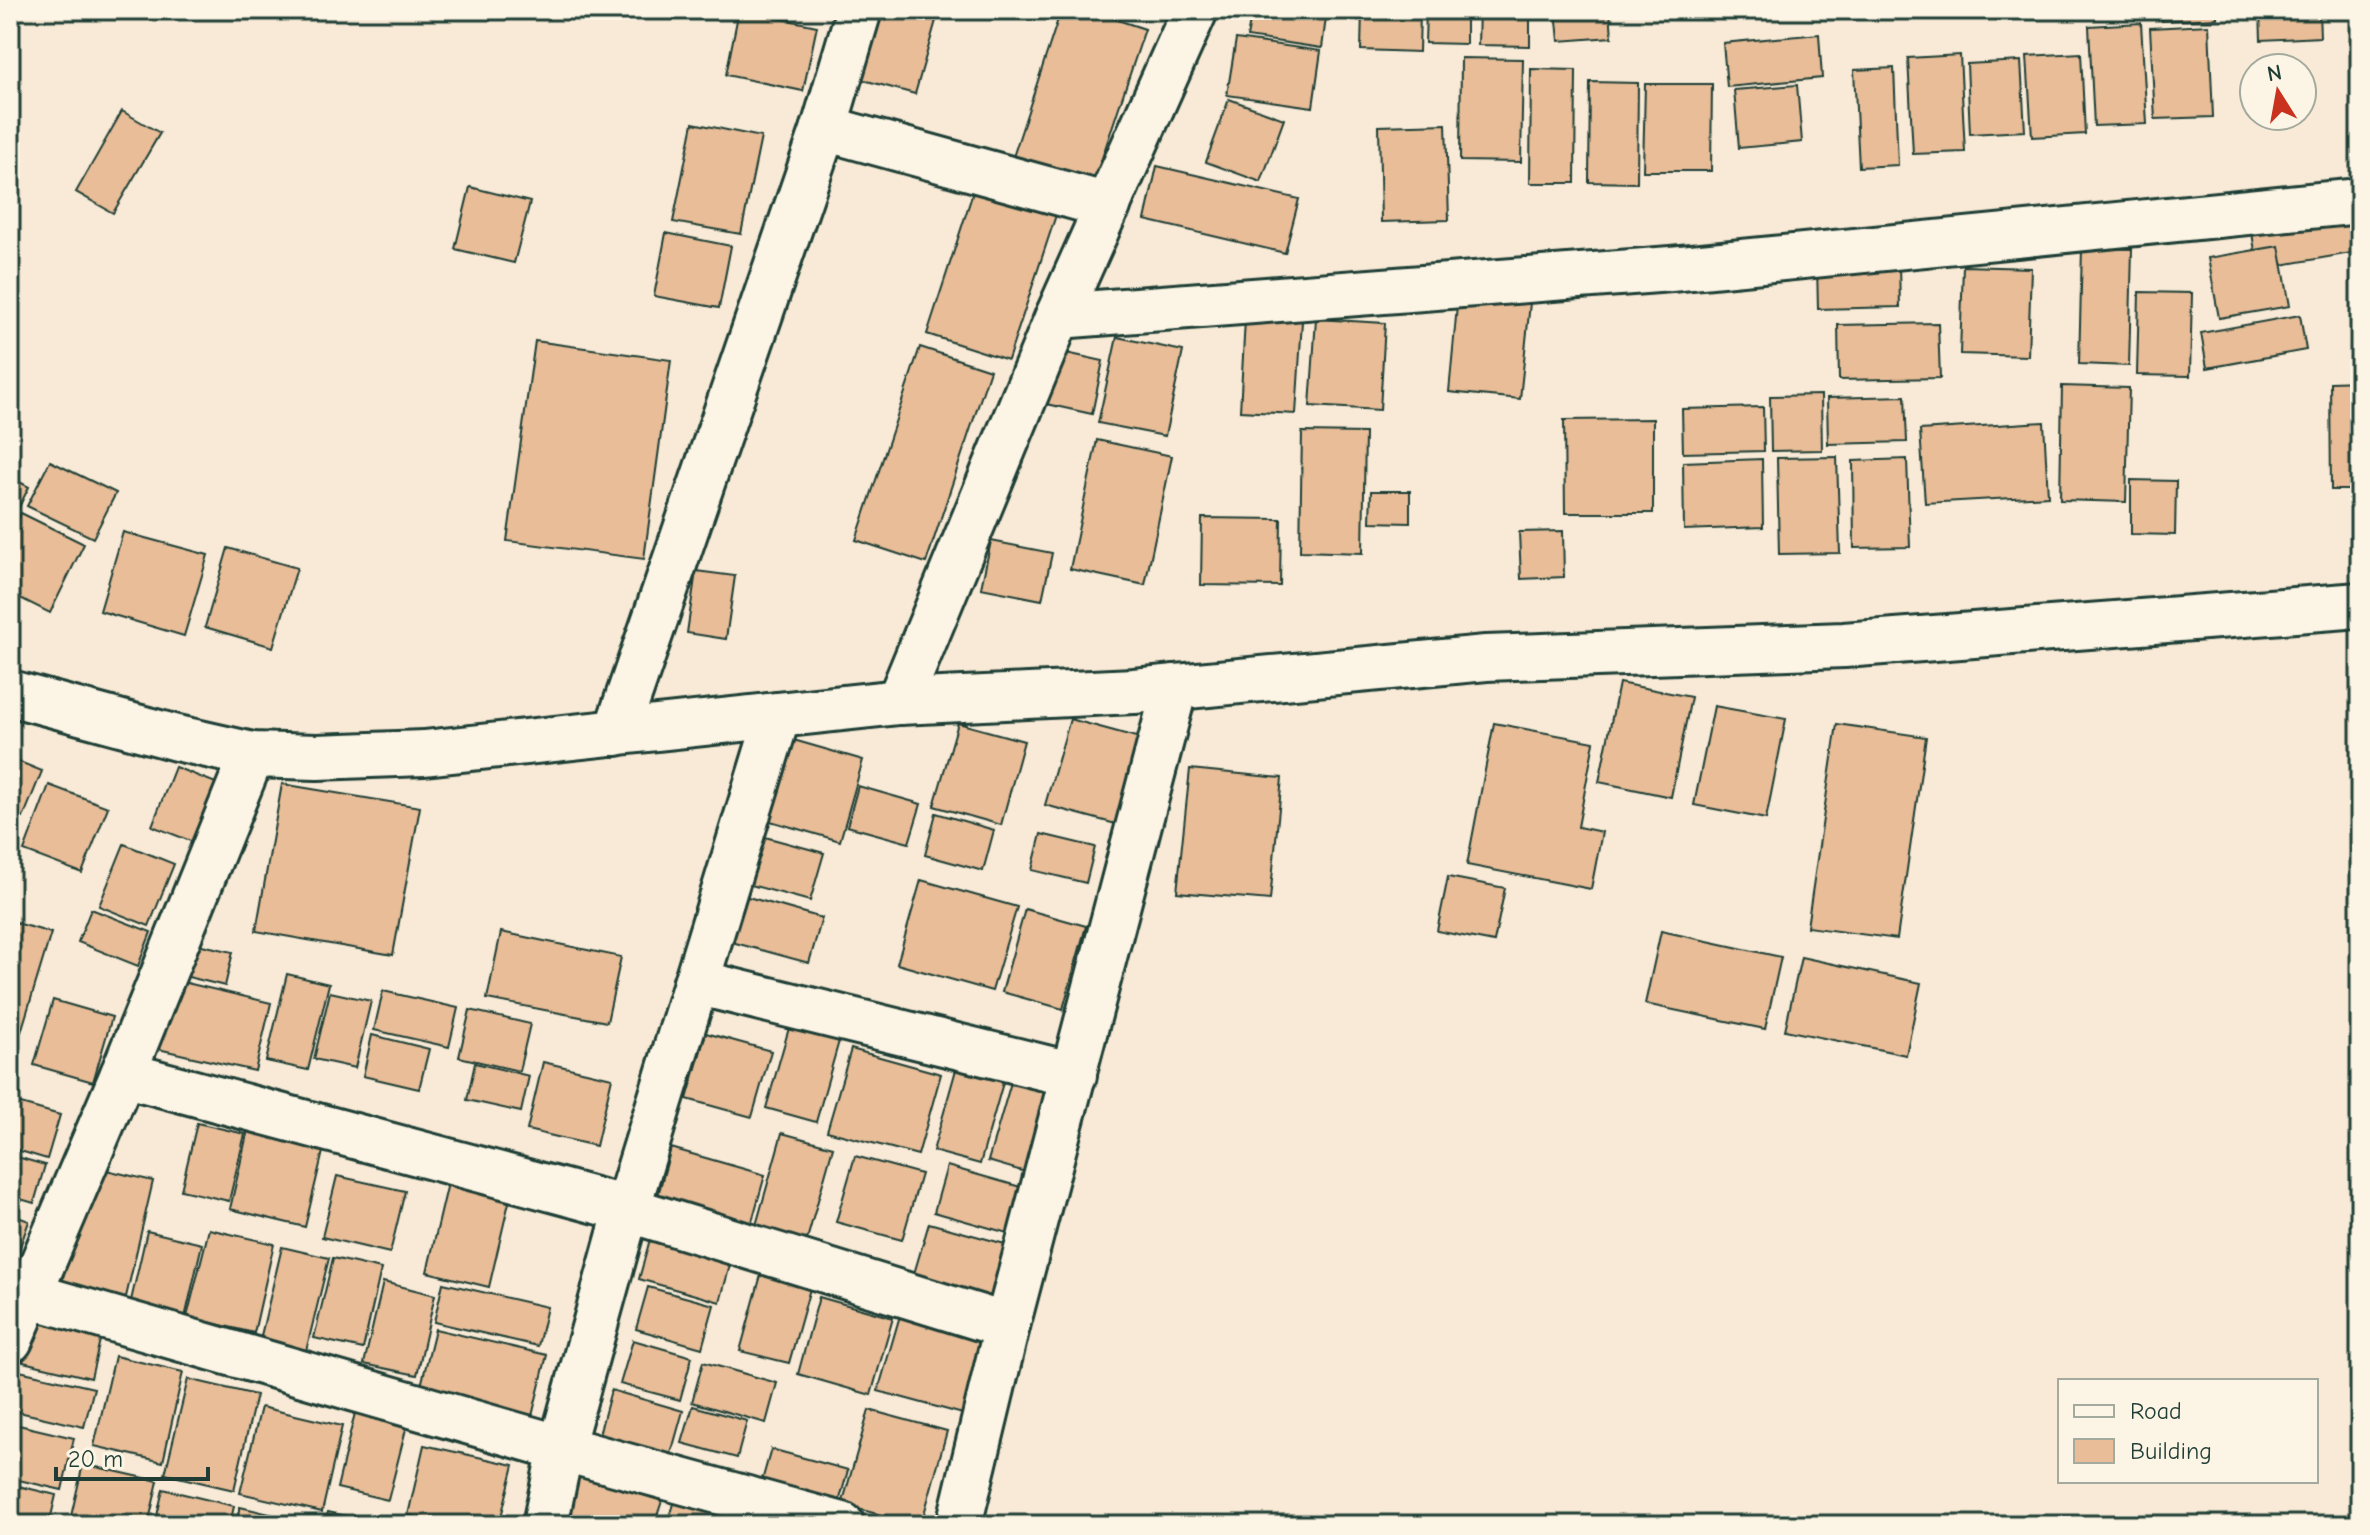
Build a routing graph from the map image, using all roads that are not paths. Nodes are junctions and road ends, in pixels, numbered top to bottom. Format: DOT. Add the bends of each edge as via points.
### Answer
graph roads {
  1 [pos="859,10"];
  2 [pos="1195,10"];
  3 [pos="824,128"];
  4 [pos="2360,201"];
  5 [pos="1108,206"];
  6 [pos="1058,316"];
  7 [pos="2360,605"];
  8 [pos="1175,687"];
  9 [pos="10,693"];
  10 [pos="899,702"];
  11 [pos="778,715"];
  12 [pos="616,733"];
  13 [pos="252,755"];
  14 [pos="696,982"];
  15 [pos="123,1074"];
  16 [pos="1074,1075"];
  17 [pos="627,1209"];
  18 [pos="29,1295"];
  19 [pos="1007,1326"];
  20 [pos="10,1340"];
  21 [pos="561,1448"];
  22 [pos="545,1525"];
  23 [pos="842,1525"];
  24 [pos="959,1525"];
  1 -- 3 [label="street"];
  2 -- 5 [label="street"];
  3 -- 5 [label="street"];
  3 -- 12 [label="street"];
  4 -- 6 [label="street" via="1671,269"];
  5 -- 6 [label="street"];
  6 -- 10 [label="street"];
  7 -- 8 [label="street" via="1844,645 1486,658"];
  8 -- 10 [label="street"];
  8 -- 16 [label="street"];
  9 -- 13 [label="street"];
  10 -- 11 [label="street"];
  11 -- 12 [label="street"];
  11 -- 14 [label="street"];
  12 -- 13 [label="street" via="424,753"];
  13 -- 15 [label="street"];
  14 -- 16 [label="street"];
  14 -- 17 [label="street"];
  15 -- 17 [label="street"];
  15 -- 18 [label="street"];
  16 -- 19 [label="street"];
  17 -- 19 [label="street"];
  17 -- 21 [label="street"];
  18 -- 20 [label="street"];
  18 -- 21 [label="street"];
  19 -- 24 [label="street"];
  21 -- 22 [label="street"];
  21 -- 23 [label="street"];
}
